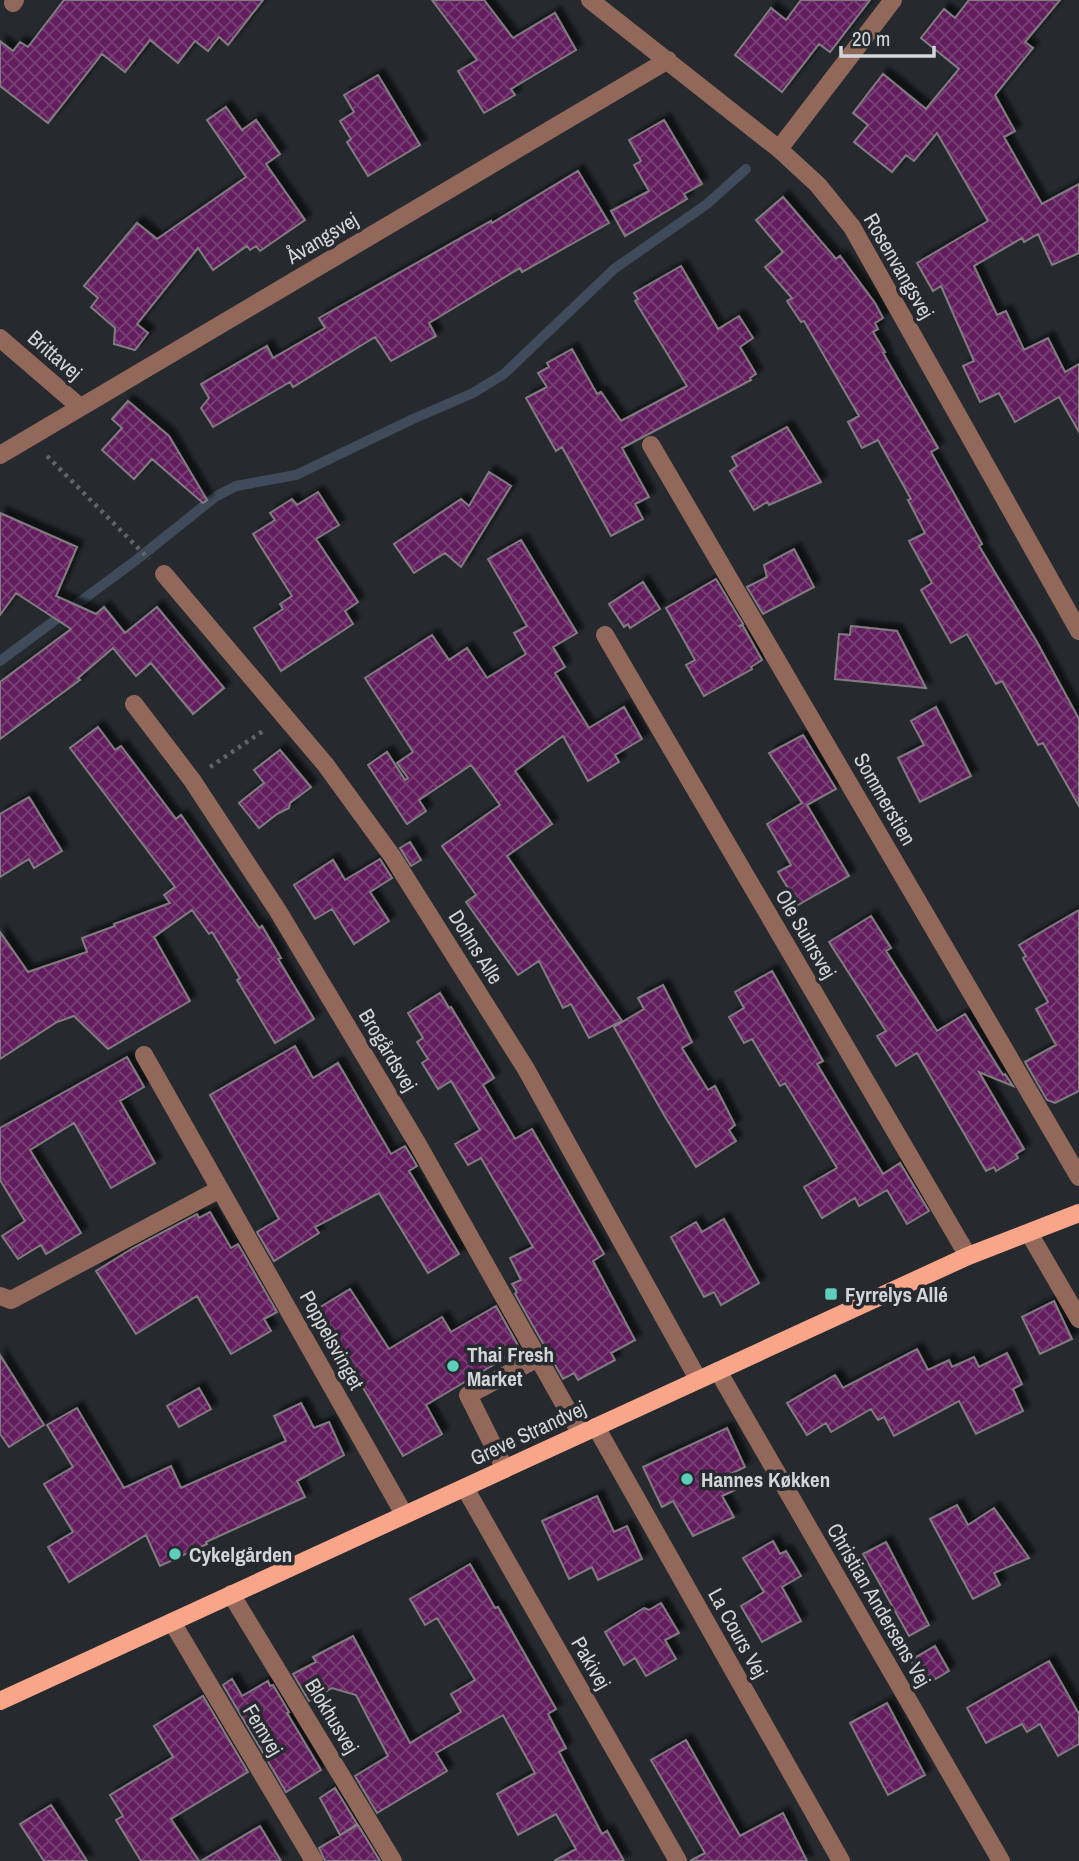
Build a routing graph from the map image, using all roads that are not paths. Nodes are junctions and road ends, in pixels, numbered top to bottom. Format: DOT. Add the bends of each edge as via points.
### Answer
graph roads {
  1 [pos="590,0"];
  2 [pos="893,0"];
  3 [pos="668,60"];
  4 [pos="779,149"];
  5 [pos="0,338"];
  6 [pos="80,407"];
  7 [pos="651,445"];
  8 [pos="0,455"];
  9 [pos="164,574"];
  10 [pos="1079,631"];
  11 [pos="605,635"];
  12 [pos="134,704"];
  13 [pos="144,1055"];
  14 [pos="1079,1177"];
  15 [pos="220,1189"];
  16 [pos="1079,1213"];
  17 [pos="1029,1233"];
  18 [pos="968,1256"];
  19 [pos="0,1296"];
  20 [pos="1079,1319"];
  21 [pos="538,1359"];
  22 [pos="718,1371"];
  23 [pos="698,1379"];
  24 [pos="589,1431"];
  25 [pos="505,1469"];
  26 [pos="465,1488"];
  27 [pos="404,1514"];
  28 [pos="231,1594"];
  29 [pos="172,1622"];
  30 [pos="0,1701"];
  31 [pos="314,1861"];
  32 [pos="393,1861"];
  33 [pos="678,1861"];
  34 [pos="841,1861"];
  35 [pos="1001,1861"];
  1 -- 3 [label="street, Rosenvangsvej"];
  2 -- 4 [label="street"];
  3 -- 4 [label="street, Rosenvangsvej"];
  3 -- 6 [label="street, Åvangsvej"];
  4 -- 10 [label="street, Rosenvangsvej" via="818,185 852,227"];
  5 -- 6 [label="street, Brittavej"];
  6 -- 8 [label="street, Åvangsvej"];
  7 -- 14 [label="street, Sommerstien"];
  9 -- 23 [label="street, Dohns Alle" via="324,764 392,856 526,1069"];
  11 -- 18 [label="street, Ole Suhrsvej"];
  12 -- 21 [label="street, Brogårdsvej" via="192,780 278,911"];
  13 -- 15 [label="street, Poppelsvinget"];
  15 -- 19 [label="street" via="11,1300"];
  15 -- 27 [label="street, Poppelsvinget"];
  16 -- 17 [label="main road, Greve Strandvej"];
  17 -- 18 [label="main road, Greve Strandvej"];
  17 -- 20 [label="street"];
  18 -- 22 [label="main road, Greve Strandvej"];
  21 -- 24 [label="street, Brogårdsvej"];
  21 -- 25 [label="street" via="468,1395"];
  22 -- 23 [label="main road, Greve Strandvej"];
  22 -- 35 [label="street, Christian Andersens Vej"];
  23 -- 24 [label="main road, Greve Strandvej"];
  24 -- 25 [label="main road, Greve Strandvej"];
  24 -- 34 [label="street, La Cours Vej"];
  25 -- 26 [label="main road, Greve Strandvej"];
  26 -- 27 [label="main road, Greve Strandvej"];
  26 -- 33 [label="street, Pakivej"];
  27 -- 28 [label="main road, Greve Strandvej"];
  28 -- 29 [label="main road, Greve Strandvej"];
  28 -- 32 [label="street, Blokhusvej"];
  29 -- 30 [label="main road, Greve Strandvej"];
  29 -- 31 [label="street, Femvej"];
}
